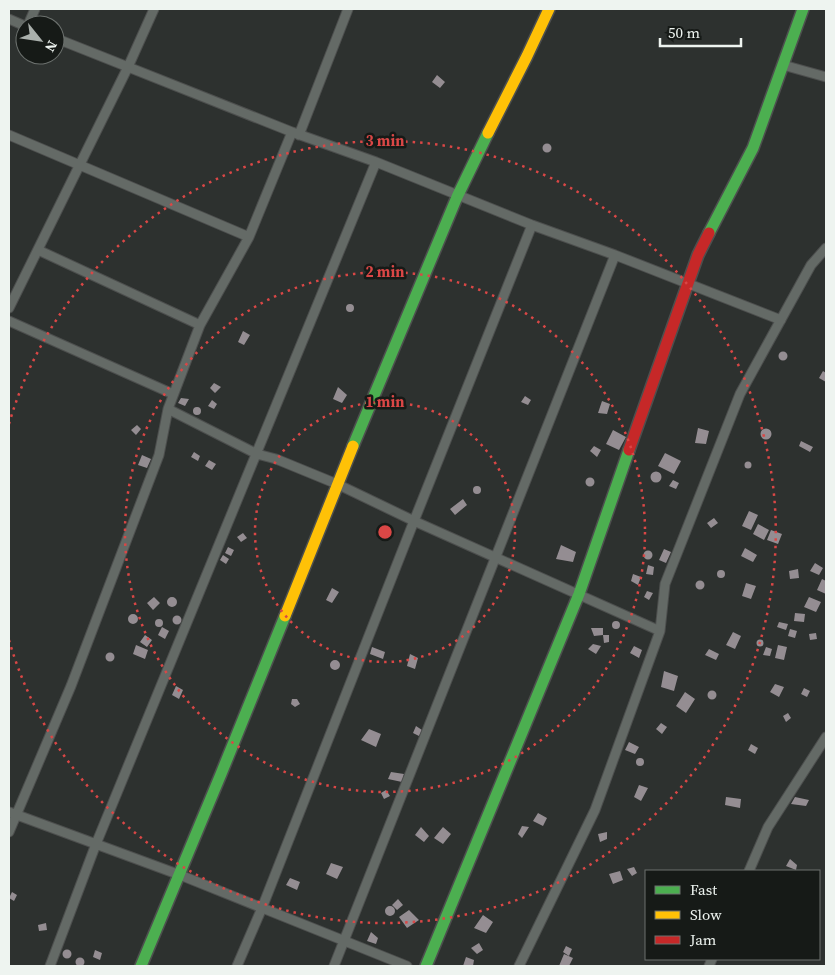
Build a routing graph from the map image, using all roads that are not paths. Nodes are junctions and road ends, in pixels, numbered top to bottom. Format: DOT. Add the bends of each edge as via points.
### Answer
graph roads {
  1 [pos="154,9"];
  2 [pos="348,9"];
  3 [pos="549,9"];
  4 [pos="803,9"];
  5 [pos="65,42"];
  6 [pos="782,64"];
  7 [pos="128,67"];
  8 [pos="826,77"];
  9 [pos="295,134"];
  10 [pos="9,135"];
  11 [pos="376,162"];
  12 [pos="80,164"];
  13 [pos="458,195"];
  14 [pos="532,224"];
  15 [pos="249,236"];
  16 [pos="826,248"];
  17 [pos="38,250"];
  18 [pos="615,255"];
  19 [pos="687,283"];
  20 [pos="9,308"];
  21 [pos="780,320"];
  22 [pos="9,321"];
  23 [pos="200,325"];
  24 [pos="173,394"];
  25 [pos="168,409"];
  26 [pos="257,454"];
  27 [pos="337,484"];
  28 [pos="414,521"];
  29 [pos="495,557"];
  30 [pos="580,594"];
  31 [pos="660,631"];
  32 [pos="826,737"];
  33 [pos="12,813"];
  34 [pos="9,832"];
  35 [pos="96,844"];
  36 [pos="749,870"];
  37 [pos="180,875"];
  38 [pos="262,908"];
  39 [pos="344,941"];
  40 [pos="50,966"];
  41 [pos="141,966"];
  42 [pos="237,966"];
  43 [pos="334,966"];
  44 [pos="407,966"];
  45 [pos="426,966"];
  46 [pos="518,966"];
  1 -- 7 [label="street"];
  2 -- 9 [label="street"];
  3 -- 13 [label="street"];
  4 -- 6 [label="street"];
  5 -- 7 [label="street"];
  6 -- 8 [label="street"];
  6 -- 19 [label="street" via="753,148"];
  7 -- 9 [label="street"];
  7 -- 12 [label="street"];
  9 -- 11 [label="street"];
  9 -- 15 [label="street"];
  10 -- 12 [label="street"];
  11 -- 13 [label="street"];
  11 -- 26 [label="street"];
  12 -- 15 [label="street"];
  12 -- 17 [label="street"];
  13 -- 14 [label="street"];
  13 -- 27 [label="street"];
  14 -- 18 [label="street"];
  14 -- 28 [label="street"];
  15 -- 23 [label="street"];
  16 -- 21 [label="street" via="811,265"];
  17 -- 20 [label="street"];
  17 -- 23 [label="street"];
  18 -- 19 [label="street"];
  18 -- 29 [label="street"];
  19 -- 21 [label="street"];
  19 -- 30 [label="street"];
  21 -- 31 [label="street" via="740,394 665,584"];
  22 -- 24 [label="street"];
  23 -- 24 [label="street"];
  24 -- 25 [label="street"];
  25 -- 26 [label="street"];
  25 -- 33 [label="street" via="159,455 71,686"];
  26 -- 27 [label="street"];
  26 -- 35 [label="street"];
  27 -- 28 [label="street"];
  27 -- 37 [label="street"];
  28 -- 29 [label="street"];
  28 -- 38 [label="street"];
  29 -- 30 [label="street"];
  29 -- 39 [label="street"];
  30 -- 31 [label="street"];
  30 -- 45 [label="street"];
  31 -- 46 [label="street" via="595,810"];
  32 -- 36 [label="street" via="768,827"];
  33 -- 34 [label="street"];
  33 -- 35 [label="street"];
  35 -- 37 [label="street"];
  35 -- 40 [label="street"];
  37 -- 38 [label="street"];
  37 -- 41 [label="street"];
  38 -- 39 [label="street"];
  38 -- 42 [label="street"];
  39 -- 43 [label="street"];
  39 -- 44 [label="street"];
}
